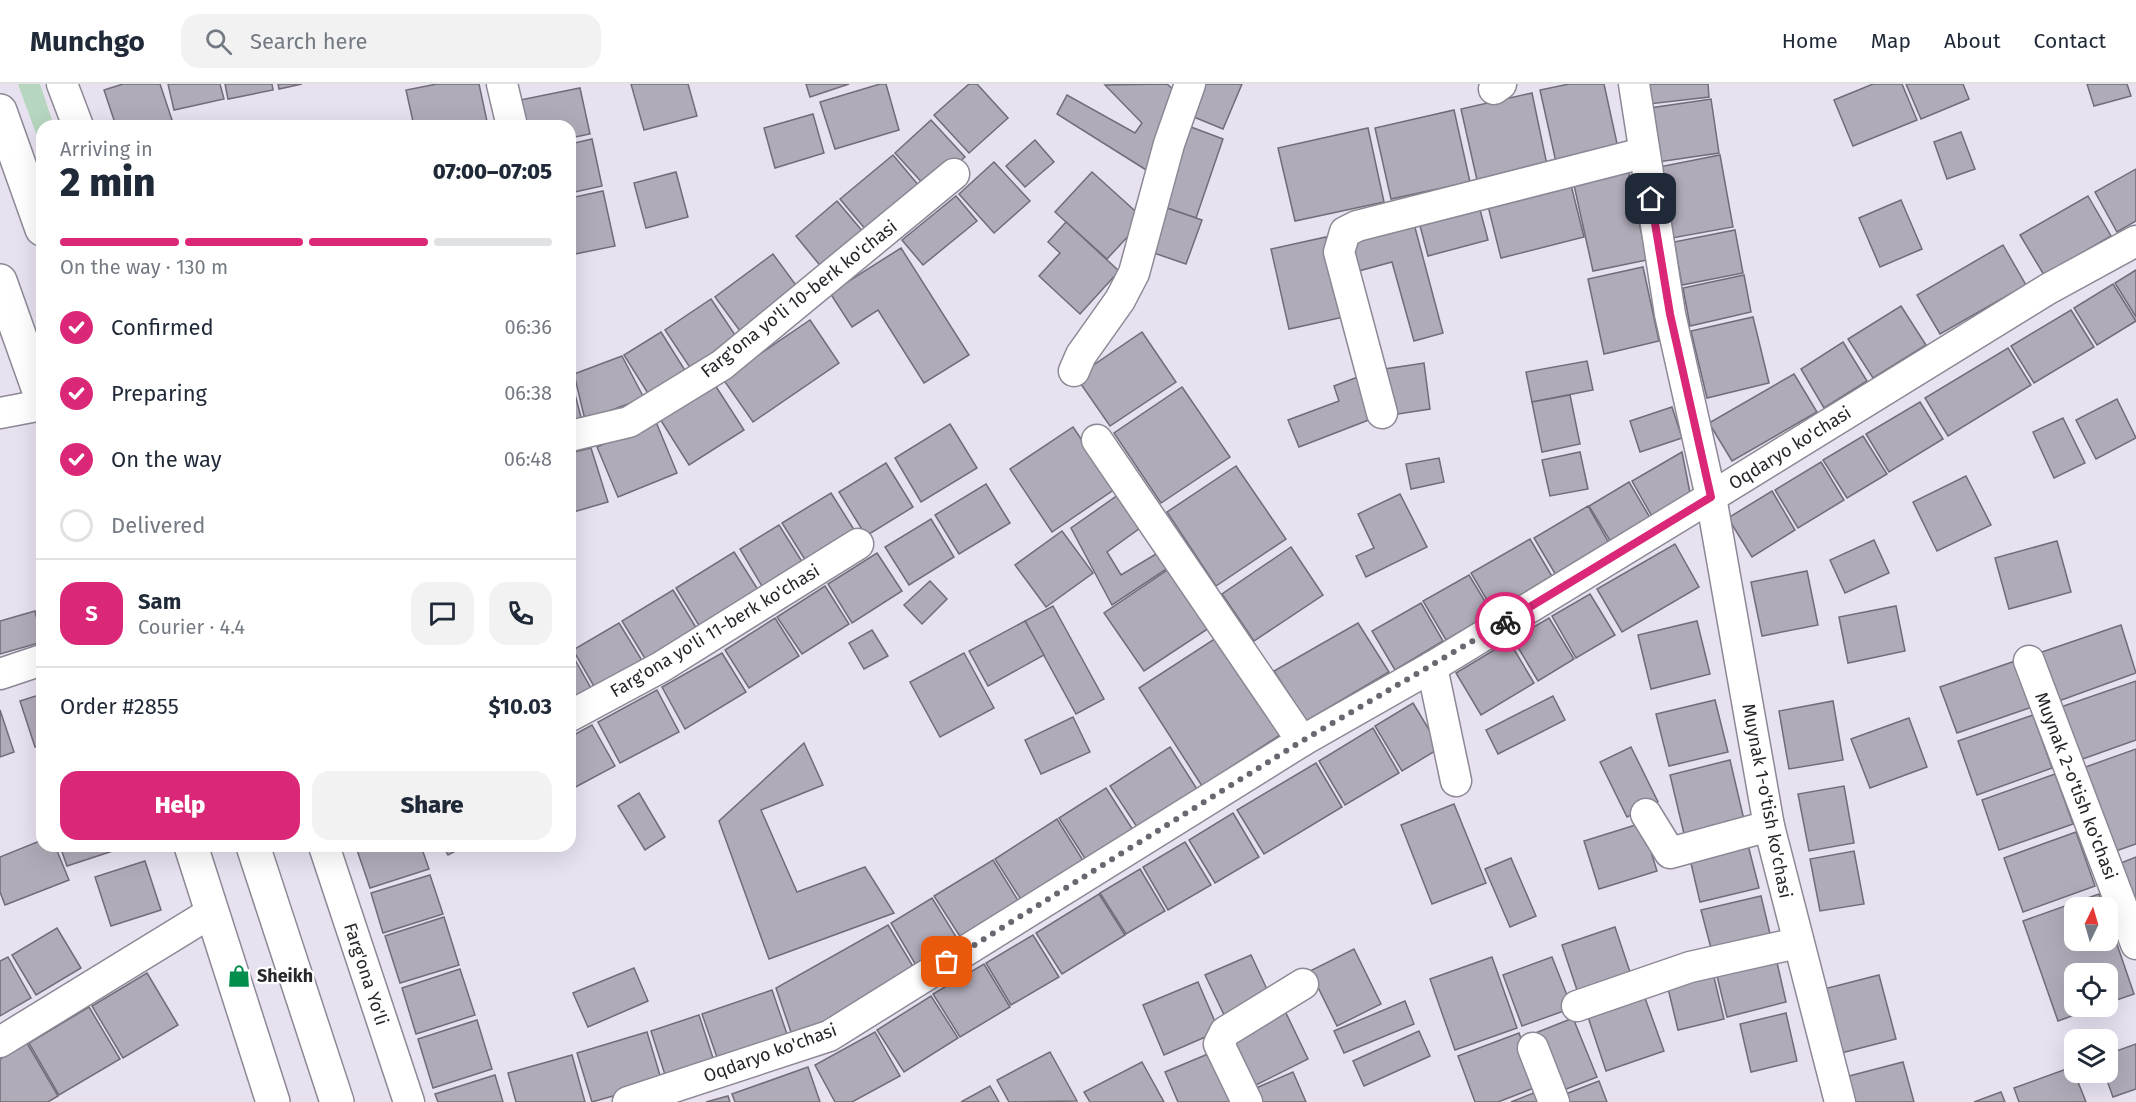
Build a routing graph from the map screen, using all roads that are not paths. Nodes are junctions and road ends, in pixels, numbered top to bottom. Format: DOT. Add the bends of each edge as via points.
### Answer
graph roads {
  1 [pos="62,84"];
  2 [pos="502,84"];
  3 [pos="1190,84"];
  4 [pos="1634,84"];
  5 [pos="0,111"];
  6 [pos="76,120"];
  7 [pos="511,120"];
  8 [pos="1643,153"];
  9 [pos="954,174"];
  10 [pos="36,212"];
  11 [pos="2136,241"];
  12 [pos="0,281"];
  13 [pos="1074,371"];
  14 [pos="36,382"];
  15 [pos="36,406"];
  16 [pos="0,413"];
  17 [pos="1382,413"];
  18 [pos="576,435"];
  19 [pos="1097,440"];
  20 [pos="1711,497"];
  21 [pos="858,544"];
  22 [pos="2029,661"];
  23 [pos="36,662"];
  24 [pos="1432,667"];
  25 [pos="0,675"];
  26 [pos="576,713"];
  27 [pos="1302,741"];
  28 [pos="1456,781"];
  29 [pos="1646,814"];
  30 [pos="1769,826"];
  31 [pos="193,852"];
  32 [pos="254,852"];
  33 [pos="327,852"];
  34 [pos="212,912"];
  35 [pos="1797,943"];
  36 [pos="2136,944"];
  37 [pos="1303,984"];
  38 [pos="1577,1006"];
  39 [pos="317,1038"];
  40 [pos="0,1042"];
  41 [pos="1533,1048"];
  42 [pos="273,1102"];
  43 [pos="337,1102"];
  44 [pos="346,1102"];
  45 [pos="409,1102"];
  46 [pos="628,1102"];
  47 [pos="1247,1102"];
  48 [pos="1554,1102"];
  49 [pos="1840,1102"];
  1 -- 6 [label="street"];
  2 -- 7 [label="street"];
  3 -- 13 [label="street" via="1169,144 1134,273"];
  4 -- 8 [label="street, Muynak 1-o'tish ko'chasi"];
  5 -- 10 [label="main road"];
  8 -- 17 [label="street" via="1345,232 1339,252"];
  8 -- 20 [label="street, Muynak 1-o'tish ko'chasi" via="1670,314"];
  9 -- 18 [label="street, Farg'ona yo'li 10-berk ko'chasi" via="722,365 629,422"];
  11 -- 20 [label="street, Oqdaryo ko'chasi" via="2048,289"];
  12 -- 14 [label="main road"];
  15 -- 16 [label="street"];
  19 -- 27 [label="street"];
  20 -- 24 [label="street, Oqdaryo ko'chasi"];
  20 -- 30 [label="street, Muynak 1-o'tish ko'chasi"];
  21 -- 26 [label="street, Farg'ona yo'li 11-berk ko'chasi" via="661,667"];
  22 -- 36 [label="street, Muynak 2-o'tish ko'chasi"];
  23 -- 25 [label="street"];
  24 -- 27 [label="street, Oqdaryo ko'chasi"];
  24 -- 28 [label="street"];
  27 -- 46 [label="street, Oqdaryo ko'chasi" via="829,1036"];
  29 -- 30 [label="street" via="1670,854"];
  30 -- 35 [label="street, Muynak 1-o'tish ko'chasi"];
  31 -- 34 [label="main road"];
  32 -- 39 [label="main road"];
  33 -- 45 [label="street, Farg'ona Yo'li"];
  34 -- 40 [label="street"];
  34 -- 42 [label="main road"];
  35 -- 38 [label="street" via="1690,968"];
  35 -- 49 [label="street, Muynak 1-o'tish ko'chasi"];
  37 -- 47 [label="street" via="1225,1032 1219,1044"];
  39 -- 43 [label="main road"];
  39 -- 44 [label="main road"];
  41 -- 48 [label="street"];
}
